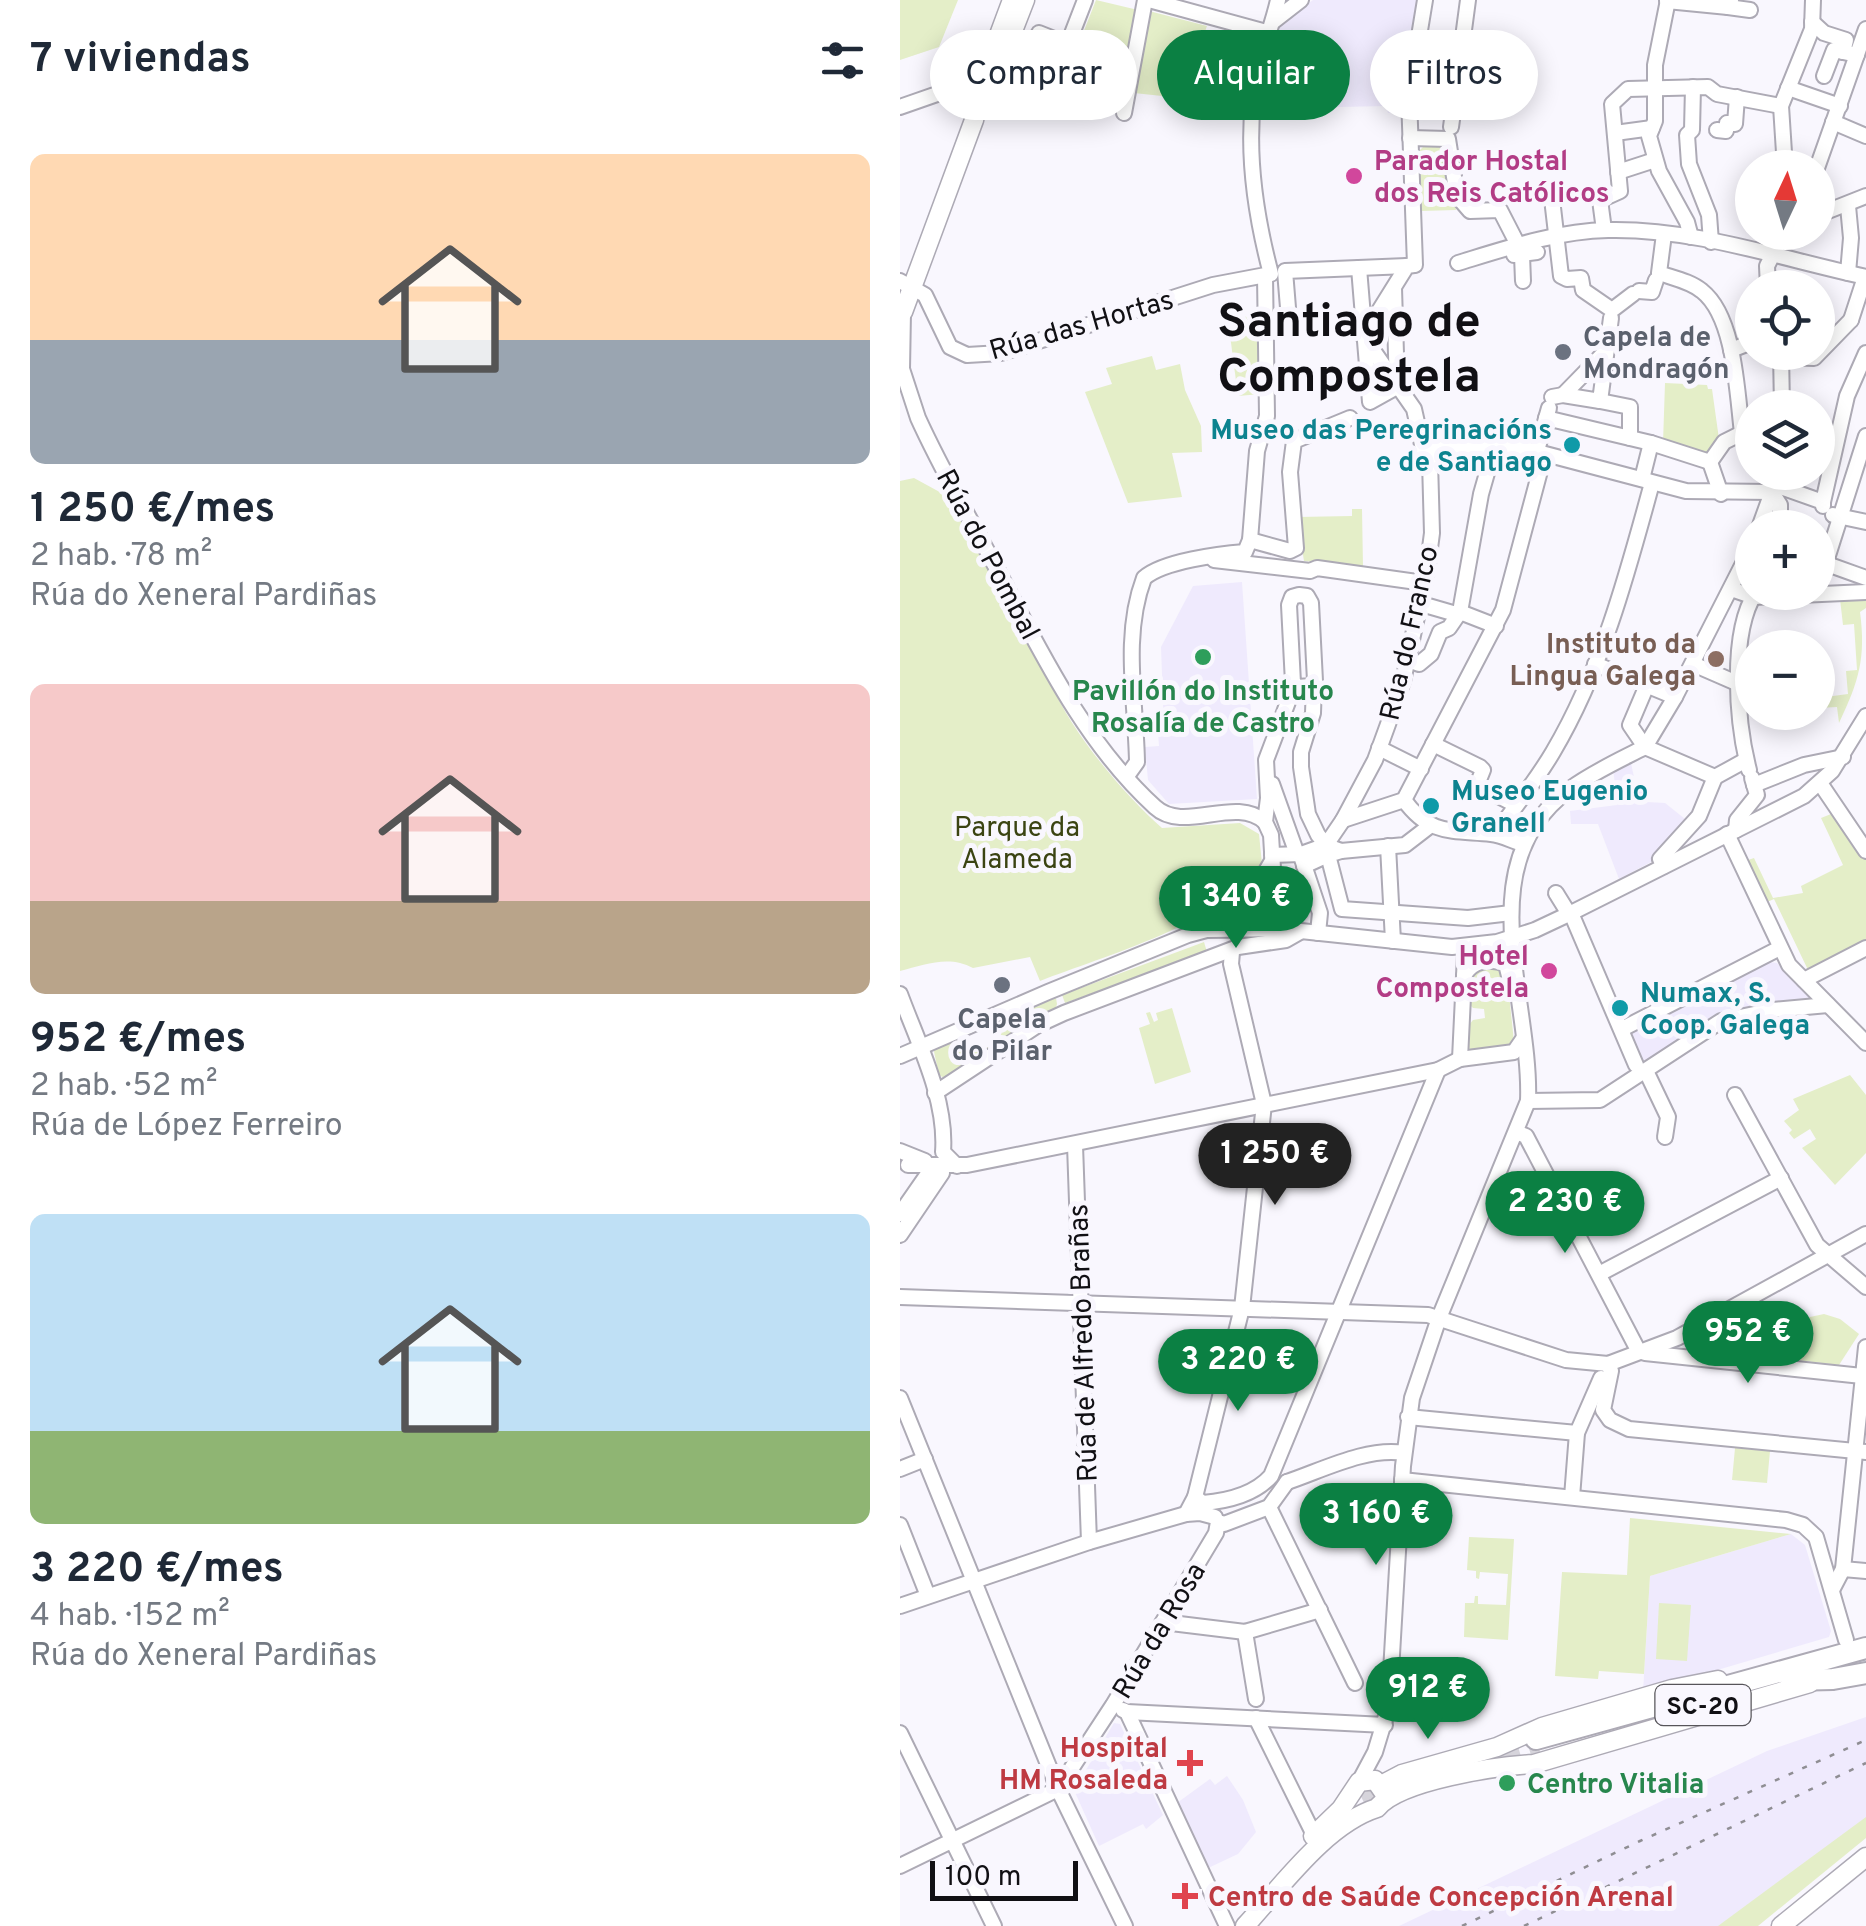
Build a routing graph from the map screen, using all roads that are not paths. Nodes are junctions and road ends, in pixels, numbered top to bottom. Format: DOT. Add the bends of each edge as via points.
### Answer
graph roads {
  1 [pos="1012,0"];
  2 [pos="1025,0"];
  3 [pos="1085,0"];
  4 [pos="1147,0"];
  5 [pos="1425,0"];
  6 [pos="1468,0"];
  7 [pos="1813,0"];
  8 [pos="1668,1"];
  9 [pos="1166,2"];
  10 [pos="1729,4"];
  11 [pos="1195,6"];
  12 [pos="1285,8"];
  13 [pos="1750,10"];
  14 [pos="1812,26"];
  15 [pos="1027,28"];
  16 [pos="1866,29"];
  17 [pos="1000,30"];
  18 [pos="1137,49"];
  19 [pos="1850,54"];
  20 [pos="1824,76"];
  21 [pos="1658,86"];
  22 [pos="1693,87"];
  23 [pos="1788,88"];
  24 [pos="930,97"];
  25 [pos="1738,98"];
  26 [pos="1840,106"];
  27 [pos="900,107"];
  28 [pos="1781,112"];
  29 [pos="1763,116"];
  30 [pos="975,120"];
  31 [pos="1833,122"];
  32 [pos="1652,128"];
  33 [pos="1716,130"];
  34 [pos="1615,132"];
  35 [pos="1450,133"];
  36 [pos="1866,136"];
  37 [pos="1410,138"];
  38 [pos="1784,150"];
  39 [pos="1824,150"];
  40 [pos="1655,160"];
  41 [pos="1618,172"];
  42 [pos="1866,196"];
  43 [pos="1552,198"];
  44 [pos="1848,206"];
  45 [pos="1835,210"];
  46 [pos="1604,230"];
  47 [pos="1664,234"];
  48 [pos="1555,236"];
  49 [pos="1691,237"];
  50 [pos="1715,243"];
  51 [pos="1524,247"];
  52 [pos="1775,250"];
  53 [pos="1772,255"];
  54 [pos="1458,263"];
  55 [pos="1415,265"];
  56 [pos="1358,268"];
  57 [pos="1768,270"];
  58 [pos="1848,273"];
  59 [pos="1274,274"];
  60 [pos="1865,277"];
  61 [pos="1658,278"];
  62 [pos="1524,281"];
  63 [pos="910,286"];
  64 [pos="1394,288"];
  65 [pos="901,312"];
  66 [pos="1611,318"];
  67 [pos="1289,320"];
  68 [pos="1851,320"];
  69 [pos="1866,328"];
  70 [pos="1364,336"];
  71 [pos="1835,336"];
  72 [pos="1735,348"];
  73 [pos="1607,350"];
  74 [pos="1731,350"];
  75 [pos="1866,353"];
  76 [pos="900,355"];
  77 [pos="1397,386"];
  78 [pos="1739,390"];
  79 [pos="1600,402"];
  80 [pos="1552,404"];
  81 [pos="1350,418"];
  82 [pos="1630,438"];
  83 [pos="1735,438"];
  84 [pos="1865,441"];
  85 [pos="1651,443"];
  86 [pos="1502,446"];
  87 [pos="1422,449"];
  88 [pos="1540,455"];
  89 [pos="1710,462"];
  90 [pos="1647,481"];
  91 [pos="1772,492"];
  92 [pos="1721,494"];
  93 [pos="1832,509"];
  94 [pos="1766,510"];
  95 [pos="1780,510"];
  96 [pos="1866,522"];
  97 [pos="1251,535"];
  98 [pos="1204,560"];
  99 [pos="1835,567"];
  100 [pos="1298,570"];
  101 [pos="1866,578"];
  102 [pos="1735,582"];
  103 [pos="1424,583"];
  104 [pos="1731,590"];
  105 [pos="1835,591"];
  106 [pos="1735,592"];
  107 [pos="1866,592"];
  108 [pos="1300,595"];
  109 [pos="1418,604"];
  110 [pos="1458,613"];
  111 [pos="1496,626"];
  112 [pos="1408,660"];
  113 [pos="1595,664"];
  114 [pos="1692,664"];
  115 [pos="1735,683"];
  116 [pos="1314,684"];
  117 [pos="1647,685"];
  118 [pos="1294,686"];
  119 [pos="1675,697"];
  120 [pos="1866,716"];
  121 [pos="1744,730"];
  122 [pos="1433,744"];
  123 [pos="1644,747"];
  124 [pos="1379,748"];
  125 [pos="1843,757"];
  126 [pos="1266,769"];
  127 [pos="1421,769"];
  128 [pos="1750,773"];
  129 [pos="1127,776"];
  130 [pos="1714,777"];
  131 [pos="1820,783"];
  132 [pos="1404,800"];
  133 [pos="1516,805"];
  134 [pos="1342,820"];
  135 [pos="1264,822"];
  136 [pos="1431,825"];
  137 [pos="1731,832"];
  138 [pos="1495,834"];
  139 [pos="1522,844"];
  140 [pos="1388,846"];
  141 [pos="1330,849"];
  142 [pos="1866,851"];
  143 [pos="1272,858"];
  144 [pos="1301,858"];
  145 [pos="1664,866"];
  146 [pos="1267,883"];
  147 [pos="1556,893"];
  148 [pos="1260,911"];
  149 [pos="1390,911"];
  150 [pos="1511,914"];
  151 [pos="1569,914"];
  152 [pos="1291,917"];
  153 [pos="1210,924"];
  154 [pos="1276,929"];
  155 [pos="1300,931"];
  156 [pos="1318,933"];
  157 [pos="1393,941"];
  158 [pos="1504,944"];
  159 [pos="1780,948"];
  160 [pos="1866,948"];
  161 [pos="1458,951"];
  162 [pos="1232,952"];
  163 [pos="1464,976"];
  164 [pos="1804,980"];
  165 [pos="900,994"];
  166 [pos="1828,1005"];
  167 [pos="1622,1029"];
  168 [pos="1523,1039"];
  169 [pos="1866,1043"];
  170 [pos="920,1047"];
  171 [pos="900,1056"];
  172 [pos="1460,1059"];
  173 [pos="1641,1068"];
  174 [pos="1438,1070"];
  175 [pos="935,1094"];
  176 [pos="1735,1096"];
  177 [pos="1528,1102"];
  178 [pos="1264,1104"];
  179 [pos="1516,1132"];
  180 [pos="1665,1137"];
  181 [pos="1075,1144"];
  182 [pos="943,1152"];
  183 [pos="905,1160"];
  184 [pos="944,1169"];
  185 [pos="1781,1178"];
  186 [pos="900,1214"];
  187 [pos="1866,1234"];
  188 [pos="900,1235"];
  189 [pos="1828,1255"];
  190 [pos="1599,1274"];
  191 [pos="1866,1287"];
  192 [pos="901,1296"];
  193 [pos="1080,1303"];
  194 [pos="1242,1308"];
  195 [pos="1338,1312"];
  196 [pos="1440,1318"];
  197 [pos="1866,1347"];
  198 [pos="1668,1349"];
  199 [pos="1639,1352"];
  200 [pos="1608,1364"];
  201 [pos="1862,1376"];
  202 [pos="900,1398"];
  203 [pos="1408,1417"];
  204 [pos="1578,1432"];
  205 [pos="1860,1451"];
  206 [pos="1404,1453"];
  207 [pos="925,1460"];
  208 [pos="900,1469"];
  209 [pos="1271,1476"];
  210 [pos="1402,1480"];
  211 [pos="1286,1482"];
  212 [pos="1572,1497"];
  213 [pos="1269,1507"];
  214 [pos="1207,1514"];
  215 [pos="900,1526"];
  216 [pos="1089,1542"];
  217 [pos="1843,1569"];
  218 [pos="1866,1571"];
  219 [pos="974,1580"];
  220 [pos="1832,1590"];
  221 [pos="928,1596"];
  222 [pos="900,1606"];
  223 [pos="1320,1610"];
  224 [pos="1163,1622"];
  225 [pos="1245,1632"];
  226 [pos="1859,1641"];
  227 [pos="1866,1667"];
  228 [pos="1819,1670"];
  229 [pos="1791,1680"];
  230 [pos="1355,1683"];
  231 [pos="1730,1685"];
  232 [pos="1256,1699"];
  233 [pos="1120,1709"];
  234 [pos="1256,1718"];
  235 [pos="1385,1725"];
  236 [pos="900,1732"];
  237 [pos="1375,1752"];
  238 [pos="1356,1786"];
  239 [pos="1381,1788"];
  240 [pos="1058,1789"];
  241 [pos="1366,1810"];
  242 [pos="1314,1835"];
  243 [pos="952,1842"];
  244 [pos="1866,1857"];
  245 [pos="900,1866"];
  246 [pos="994,1926"];
  247 [pos="1125,1926"];
  248 [pos="1230,1926"];
  249 [pos="1245,1926"];
  250 [pos="1780,1926"];
  1 -- 17 [label="main road"];
  2 -- 15 [label="main road"];
  3 -- 15 [label="street" via="1073,46"];
  4 -- 9 [label="street"];
  4 -- 18 [label="street"];
  5 -- 37 [label="street" via="1409,97"];
  6 -- 35 [label="street"];
  7 -- 14 [label="street"];
  8 -- 10 [label="street"];
  8 -- 21 [label="street" via="1655,65"];
  9 -- 11 [label="street"];
  10 -- 13 [label="street"];
  11 -- 12 [label="street"];
  12 -- 59 [label="street" via="1258,69 1252,174"];
  14 -- 19 [label="street" via="1846,40"];
  14 -- 23 [label="street"];
  16 -- 19 [label="street"];
  19 -- 20 [label="street" via="1834,50"];
  19 -- 26 [label="street"];
  21 -- 22 [label="street"];
  21 -- 32 [label="street"];
  21 -- 34 [label="street" via="1626,91 1612,104"];
  22 -- 25 [label="street"];
  22 -- 50 [label="street" via="1689,164"];
  23 -- 26 [label="street"];
  23 -- 28 [label="street"];
  24 -- 27 [label="street"];
  25 -- 28 [label="street"];
  25 -- 33 [label="street" via="1735,124"];
  26 -- 31 [label="street"];
  28 -- 29 [label="street"];
  28 -- 38 [label="street"];
  30 -- 63 [label="main road"];
  31 -- 36 [label="street"];
  31 -- 39 [label="street"];
  32 -- 34 [label="street"];
  32 -- 40 [label="street"];
  34 -- 41 [label="street"];
  35 -- 37 [label="street"];
  35 -- 51 [label="street" via="1457,196 1470,211 1500,210"];
  37 -- 55 [label="street"];
  40 -- 41 [label="street"];
  40 -- 49 [label="street"];
  41 -- 46 [label="street" via="1620,191 1600,200"];
  42 -- 44 [label="street"];
  43 -- 48 [label="street"];
  44 -- 45 [label="street"];
  44 -- 58 [label="street"];
  46 -- 47 [label="street"];
  46 -- 48 [label="street"];
  47 -- 49 [label="street"];
  47 -- 61 [label="street"];
  48 -- 51 [label="street"];
  48 -- 61 [label="street" via="1561,276 1582,278 1583,290 1612,310 1636,293 1652,292"];
  49 -- 50 [label="street"];
  50 -- 53 [label="street"];
  51 -- 54 [label="street"];
  51 -- 62 [label="street"];
  52 -- 53 [label="street"];
  53 -- 57 [label="street"];
  53 -- 58 [label="street"];
  55 -- 56 [label="street, Rúa das Hortas"];
  55 -- 64 [label="street"];
  56 -- 59 [label="street, Rúa das Hortas"];
  56 -- 70 [label="street"];
  58 -- 60 [label="street"];
  59 -- 63 [label="street, Rúa das Hortas" via="1212,286 1001,352 966,354 950,347 925,295"];
  59 -- 67 [label="street"];
  59 -- 97 [label="street" via="1267,416 1257,450"];
  60 -- 68 [label="street"];
  61 -- 74 [label="street" via="1706,294"];
  63 -- 65 [label="main road"];
  64 -- 70 [label="street"];
  64 -- 77 [label="street"];
  65 -- 76 [label="street, Rúa do Pombal"];
  66 -- 73 [label="street"];
  68 -- 69 [label="street"];
  68 -- 71 [label="street"];
  70 -- 77 [label="street"];
  70 -- 77 [label="street" via="1370,402"];
  72 -- 74 [label="street"];
  73 -- 79 [label="street"];
  73 -- 80 [label="street"];
  74 -- 78 [label="street"];
  75 -- 93 [label="street" via="1847,396"];
  76 -- 129 [label="street, Rúa do Pombal" via="928,441 1060,687"];
  77 -- 87 [label="street, Rúa do Franco" via="1414,408"];
  79 -- 80 [label="street"];
  79 -- 82 [label="street" via="1630,407"];
  80 -- 82 [label="street"];
  80 -- 88 [label="street"];
  81 -- 97 [label="street" via="1294,441 1296,548"];
  82 -- 85 [label="street"];
  83 -- 89 [label="street"];
  84 -- 93 [label="street"];
  85 -- 89 [label="street"];
  85 -- 90 [label="street"];
  86 -- 87 [label="street"];
  86 -- 88 [label="street"];
  86 -- 110 [label="street" via="1481,494"];
  87 -- 103 [label="street, Rúa do Franco" via="1430,461 1432,533"];
  88 -- 90 [label="street"];
  88 -- 111 [label="street"];
  89 -- 92 [label="street"];
  90 -- 92 [label="street"];
  90 -- 113 [label="street" via="1622,594"];
  91 -- 92 [label="street"];
  91 -- 93 [label="street" via="1778,486"];
  91 -- 94 [label="street"];
  91 -- 95 [label="street"];
  93 -- 96 [label="street"];
  97 -- 98 [label="street" via="1246,552"];
  98 -- 100 [label="street"];
  98 -- 129 [label="street" via="1149,573 1142,583 1132,643 1137,762"];
  99 -- 101 [label="street"];
  100 -- 103 [label="street"];
  100 -- 108 [label="street"];
  102 -- 104 [label="street"];
  103 -- 109 [label="street, Rúa do Franco"];
  104 -- 106 [label="street"];
  104 -- 114 [label="street"];
  105 -- 107 [label="street"];
  108 -- 116 [label="street" via="1311,603"];
  108 -- 118 [label="street" via="1288,605"];
  109 -- 110 [label="street"];
  109 -- 112 [label="street, Rúa do Franco"];
  110 -- 111 [label="street"];
  110 -- 112 [label="street" via="1431,654 1419,664"];
  111 -- 122 [label="street"];
  112 -- 124 [label="street, Rúa do Franco"];
  113 -- 117 [label="street"];
  113 -- 133 [label="street" via="1554,751"];
  114 -- 115 [label="street"];
  114 -- 119 [label="street"];
  116 -- 118 [label="street"];
  116 -- 141 [label="street" via="1301,768 1308,814"];
  117 -- 119 [label="street"];
  117 -- 123 [label="street" via="1630,725"];
  118 -- 126 [label="street"];
  119 -- 123 [label="street"];
  120 -- 125 [label="street"];
  121 -- 128 [label="street"];
  122 -- 127 [label="street"];
  122 -- 133 [label="street" via="1480,766 1477,785"];
  123 -- 130 [label="street"];
  123 -- 139 [label="street" via="1569,789"];
  124 -- 127 [label="street"];
  124 -- 134 [label="street, Rúa do Franco"];
  125 -- 128 [label="street"];
  125 -- 131 [label="street"];
  126 -- 135 [label="street"];
  126 -- 144 [label="street"];
  127 -- 132 [label="street"];
  128 -- 130 [label="street"];
  128 -- 137 [label="street" via="1757,795"];
  129 -- 135 [label="street, Rúa do Pombal" via="1167,814 1242,812"];
  130 -- 145 [label="street" via="1699,816 1660,859"];
  131 -- 137 [label="street"];
  131 -- 142 [label="street"];
  132 -- 134 [label="street"];
  132 -- 136 [label="street"];
  133 -- 138 [label="street"];
  134 -- 141 [label="street, Rúa do Franco"];
  135 -- 143 [label="street"];
  136 -- 138 [label="street" via="1454,834"];
  136 -- 140 [label="street" via="1405,845"];
  137 -- 145 [label="street"];
  137 -- 159 [label="street"];
  138 -- 139 [label="street"];
  139 -- 150 [label="street"];
  140 -- 141 [label="street"];
  140 -- 149 [label="street"];
  141 -- 144 [label="street"];
  141 -- 149 [label="street" via="1342,909"];
  143 -- 144 [label="street"];
  143 -- 146 [label="street"];
  144 -- 156 [label="street" via="1320,913"];
  145 -- 151 [label="street"];
  146 -- 148 [label="street" via="1256,897"];
  146 -- 152 [label="street"];
  146 -- 153 [label="street"];
  147 -- 151 [label="street"];
  148 -- 152 [label="street"];
  148 -- 153 [label="street" via="1250,920"];
  148 -- 154 [label="street"];
  149 -- 150 [label="street" via="1468,918"];
  149 -- 157 [label="street"];
  150 -- 158 [label="street"];
  151 -- 158 [label="street"];
  151 -- 167 [label="street"];
  152 -- 155 [label="street"];
  153 -- 154 [label="street" via="1212,932"];
  153 -- 170 [label="street"];
  154 -- 155 [label="street"];
  155 -- 156 [label="street"];
  155 -- 162 [label="street"];
  156 -- 157 [label="street"];
  157 -- 161 [label="street"];
  158 -- 161 [label="street"];
  158 -- 168 [label="street"];
  159 -- 164 [label="street"];
  159 -- 167 [label="street"];
  160 -- 164 [label="street"];
  161 -- 163 [label="street"];
  162 -- 175 [label="street" via="1064,1012"];
  162 -- 178 [label="street"];
  163 -- 168 [label="street" via="1475,962 1506,964 1516,1034"];
  163 -- 172 [label="street"];
  164 -- 166 [label="street"];
  165 -- 170 [label="street"];
  166 -- 169 [label="street"];
  166 -- 173 [label="street" via="1722,1021"];
  167 -- 173 [label="street"];
  168 -- 172 [label="street" via="1514,1052"];
  168 -- 177 [label="street"];
  170 -- 171 [label="street"];
  170 -- 175 [label="street"];
  172 -- 174 [label="street"];
  173 -- 177 [label="street" via="1600,1100"];
  173 -- 180 [label="street" via="1668,1116"];
  174 -- 178 [label="street"];
  174 -- 195 [label="street"];
  175 -- 182 [label="street"];
  176 -- 185 [label="street"];
  177 -- 179 [label="street"];
  178 -- 181 [label="street"];
  178 -- 194 [label="street"];
  179 -- 190 [label="street" via="1526,1136"];
  179 -- 196 [label="street"];
  181 -- 184 [label="street"];
  181 -- 193 [label="street, Rúa de Alfredo Brañas"];
  182 -- 183 [label="street" via="930,1161"];
  182 -- 184 [label="street"];
  183 -- 184 [label="street"];
  184 -- 186 [label="street"];
  184 -- 188 [label="street"];
  185 -- 189 [label="street"];
  185 -- 190 [label="street"];
  187 -- 189 [label="street"];
  189 -- 191 [label="street"];
  189 -- 198 [label="street"];
  190 -- 199 [label="street"];
  192 -- 193 [label="street"];
  193 -- 194 [label="street"];
  193 -- 216 [label="street, Rúa de Alfredo Brañas"];
  194 -- 195 [label="street"];
  194 -- 214 [label="street" via="1195,1496"];
  195 -- 196 [label="street"];
  195 -- 209 [label="street"];
  196 -- 200 [label="street" via="1566,1360"];
  196 -- 203 [label="street"];
  197 -- 201 [label="street"];
  198 -- 199 [label="street"];
  198 -- 201 [label="street"];
  199 -- 200 [label="street"];
  200 -- 204 [label="street"];
  200 -- 205 [label="street" via="1603,1410 1628,1429"];
  201 -- 205 [label="street"];
  202 -- 207 [label="street"];
  203 -- 204 [label="street"];
  203 -- 206 [label="street"];
  204 -- 212 [label="street"];
  205 -- 217 [label="street"];
  206 -- 210 [label="street"];
  206 -- 211 [label="street" via="1367,1454"];
  207 -- 208 [label="street"];
  207 -- 219 [label="street"];
  209 -- 211 [label="street"];
  209 -- 214 [label="street" via="1258,1490"];
  210 -- 212 [label="street"];
  210 -- 235 [label="street"];
  211 -- 213 [label="street"];
  212 -- 220 [label="street" via="1803,1524 1816,1537"];
  213 -- 214 [label="street" via="1224,1524"];
  213 -- 223 [label="street"];
  214 -- 216 [label="street"];
  214 -- 224 [label="street, Rúa da Rosa" via="1216,1533"];
  215 -- 221 [label="street"];
  216 -- 219 [label="street"];
  217 -- 218 [label="street"];
  217 -- 220 [label="street"];
  219 -- 221 [label="street"];
  219 -- 240 [label="street"];
  220 -- 226 [label="street"];
  221 -- 222 [label="street"];
  223 -- 225 [label="street"];
  223 -- 230 [label="street"];
  224 -- 225 [label="street"];
  224 -- 233 [label="street, Rúa da Rosa"];
  225 -- 232 [label="street"];
  226 -- 228 [label="highway" via="1821,1648"];
  227 -- 228 [label="highway"];
  227 -- 229 [label="highway, SC-20"];
  228 -- 229 [label="highway"];
  228 -- 231 [label="highway, SC-20"];
  228 -- 239 [label="main road" via="1534,1764"];
  229 -- 231 [label="highway, SC-20" via="1538,1745"];
  231 -- 239 [label="main road" via="1722,1680 1542,1726 1497,1747 1402,1774"];
  233 -- 234 [label="street"];
  233 -- 240 [label="street, Rúa da Rosa"];
  233 -- 248 [label="street"];
  234 -- 235 [label="street"];
  234 -- 242 [label="street"];
  235 -- 237 [label="street"];
  236 -- 243 [label="street"];
  237 -- 238 [label="street"];
  237 -- 239 [label="street"];
  238 -- 239 [label="main road" via="1371,1779"];
  238 -- 241 [label="main road" via="1355,1802"];
  238 -- 242 [label="main road"];
  239 -- 241 [label="main road" via="1378,1808"];
  240 -- 243 [label="street"];
  240 -- 247 [label="street"];
  241 -- 249 [label="main road" via="1322,1843"];
  242 -- 248 [label="main road"];
  243 -- 245 [label="street"];
  243 -- 246 [label="street"];
  244 -- 250 [label="main road"];
}
